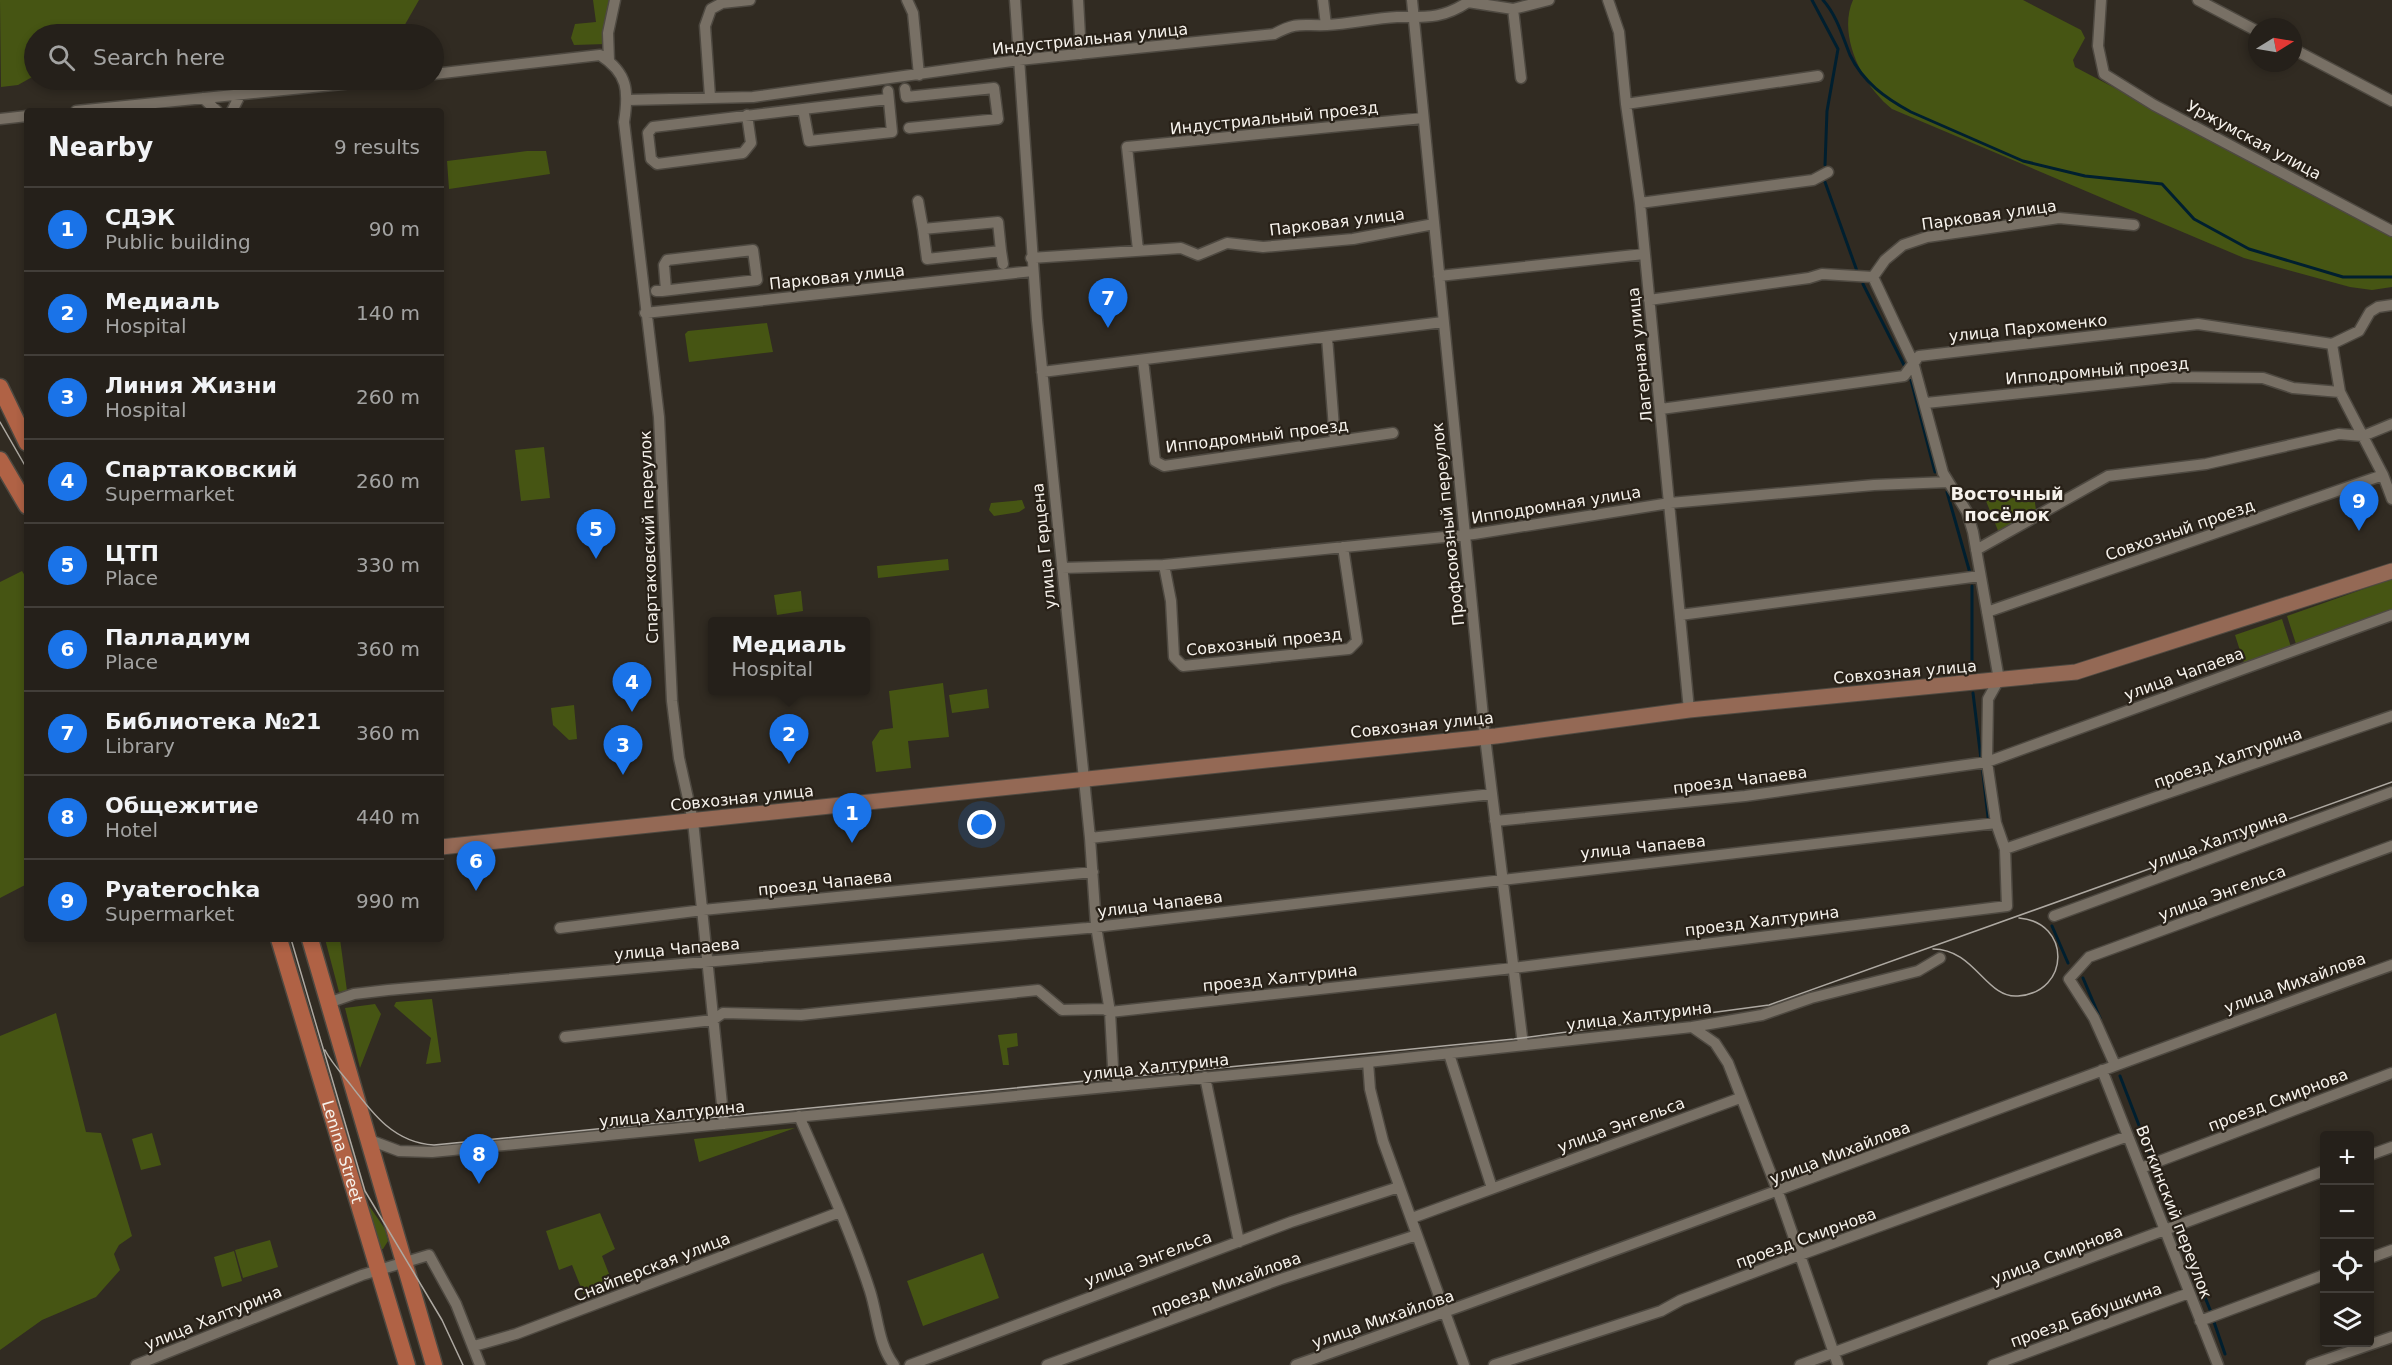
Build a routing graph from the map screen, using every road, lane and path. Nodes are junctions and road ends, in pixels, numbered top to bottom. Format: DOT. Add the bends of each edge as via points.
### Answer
graph roads {
  1 [pos="615,0"];
  2 [pos="750,0"];
  3 [pos="907,0"];
  4 [pos="1015,0"];
  5 [pos="1078,0"];
  6 [pos="1323,0"];
  7 [pos="1412,0"];
  8 [pos="1549,0"];
  9 [pos="1608,0"];
  10 [pos="2101,0"];
  11 [pos="2198,0"];
  12 [pos="1513,9"];
  13 [pos="1414,19"];
  14 [pos="1326,25"];
  15 [pos="2248,26"];
  16 [pos="1081,54"];
  17 [pos="2302,55"];
  18 [pos="1018,60"];
  19 [pos="609,61"];
  20 [pos="444,73"];
  21 [pos="919,75"];
  22 [pos="1818,76"];
  23 [pos="1521,78"];
  24 [pos="905,89"];
  25 [pos="287,90"];
  26 [pos="240,95"];
  27 [pos="710,97"];
  28 [pos="203,98"];
  29 [pos="628,100"];
  30 [pos="2392,101"];
  31 [pos="1626,104"];
  32 [pos="105,108"];
  33 [pos="214,108"];
  34 [pos="234,108"];
  35 [pos="803,108"];
  36 [pos="747,115"];
  37 [pos="24,116"];
  38 [pos="1424,118"];
  39 [pos="0,119"];
  40 [pos="909,128"];
  41 [pos="1828,172"];
  42 [pos="918,201"];
  43 [pos="1640,203"];
  44 [pos="1434,224"];
  45 [pos="2134,225"];
  46 [pos="923,230"];
  47 [pos="2392,231"];
  48 [pos="1138,250"];
  49 [pos="1001,251"];
  50 [pos="1644,254"];
  51 [pos="1031,258"];
  52 [pos="1003,264"];
  53 [pos="1033,271"];
  54 [pos="1439,276"];
  55 [pos="1873,278"];
  56 [pos="661,291"];
  57 [pos="1649,300"];
  58 [pos="2392,304"];
  59 [pos="645,313"];
  60 [pos="1443,322"];
  61 [pos="1327,337"];
  62 [pos="2332,344"];
  63 [pos="1143,360"];
  64 [pos="1913,362"];
  65 [pos="1042,372"];
  66 [pos="0,387"];
  67 [pos="2340,392"];
  68 [pos="1926,403"];
  69 [pos="1661,409"];
  70 [pos="2392,424"];
  71 [pos="1393,433"];
  72 [pos="2363,436"];
  73 [pos="24,437"];
  74 [pos="1335,441"];
  75 [pos="0,460"];
  76 [pos="2383,476"];
  77 [pos="1948,482"];
  78 [pos="2392,499"];
  79 [pos="24,501"];
  80 [pos="1670,503"];
  81 [pos="1464,535"];
  82 [pos="1342,547"];
  83 [pos="1976,550"];
  84 [pos="1164,565"];
  85 [pos="1062,568"];
  86 [pos="2392,571"];
  87 [pos="1980,576"];
  88 [pos="1987,612"];
  89 [pos="1680,615"];
  90 [pos="2392,615"];
  91 [pos="1998,681"];
  92 [pos="1689,710"];
  93 [pos="2392,716"];
  94 [pos="1485,737"];
  95 [pos="1987,762"];
  96 [pos="1082,777"];
  97 [pos="2392,792"];
  98 [pos="1492,794"];
  99 [pos="693,821"];
  100 [pos="1495,821"];
  101 [pos="1996,823"];
  102 [pos="1090,838"];
  103 [pos="2392,846"];
  104 [pos="444,847"];
  105 [pos="2005,849"];
  106 [pos="1093,872"];
  107 [pos="1503,878"];
  108 [pos="703,910"];
  109 [pos="2054,916"];
  110 [pos="1096,926"];
  111 [pos="560,928"];
  112 [pos="280,942"];
  113 [pos="311,942"];
  114 [pos="1940,958"];
  115 [pos="709,961"];
  116 [pos="2392,965"];
  117 [pos="1513,968"];
  118 [pos="328,1003"];
  119 [pos="1110,1012"];
  120 [pos="713,1020"];
  121 [pos="1692,1027"];
  122 [pos="565,1037"];
  123 [pos="1523,1045"];
  124 [pos="1449,1054"];
  125 [pos="1368,1062"];
  126 [pos="2115,1065"];
  127 [pos="2102,1070"];
  128 [pos="2392,1073"];
  129 [pos="1204,1077"];
  130 [pos="1119,1086"];
  131 [pos="1740,1098"];
  132 [pos="799,1116"];
  133 [pos="724,1124"];
  134 [pos="2128,1136"];
  135 [pos="367,1139"];
  136 [pos="2392,1147"];
  137 [pos="2374,1154"];
  138 [pos="2141,1168"];
  139 [pos="2320,1173"];
  140 [pos="1399,1187"];
  141 [pos="1492,1188"];
  142 [pos="1778,1192"];
  143 [pos="840,1212"];
  144 [pos="1412,1218"];
  145 [pos="2164,1230"];
  146 [pos="1417,1234"];
  147 [pos="1239,1242"];
  148 [pos="2392,1250"];
  149 [pos="1800,1255"];
  150 [pos="2374,1257"];
  151 [pos="403,1264"];
  152 [pos="377,1272"];
  153 [pos="2320,1277"];
  154 [pos="2189,1293"];
  155 [pos="1445,1313"];
  156 [pos="2200,1321"];
  157 [pos="2392,1337"];
  158 [pos="474,1346"];
  159 [pos="1834,1353"];
  160 [pos="136,1365"];
  161 [pos="407,1365"];
  162 [pos="434,1365"];
  163 [pos="480,1365"];
  164 [pos="894,1365"];
  165 [pos="910,1365"];
  166 [pos="1047,1365"];
  167 [pos="1296,1365"];
  168 [pos="1464,1365"];
  169 [pos="1494,1365"];
  170 [pos="1800,1365"];
  171 [pos="1838,1365"];
  172 [pos="1993,1365"];
  173 [pos="2218,1365"];
  174 [pos="2311,1365"];
  1 -- 19 [label="street" via="608,33"];
  2 -- 27 [label="street" via="722,3 711,9 705,26"];
  3 -- 21 [label="street" via="913,13"];
  4 -- 18 [label="street, улица Герцена"];
  5 -- 16 [label="street"];
  6 -- 14 [label="street"];
  7 -- 13 [label="street, Профсоюзный переулок"];
  8 -- 12 [label="street, Индустриальная улица"];
  9 -- 31 [label="street, Лагерная улица" via="1619,32"];
  10 -- 47 [label="street, Уржумская улица" via="2098,46 2104,74 2154,105"];
  11 -- 15 [label="street"];
  12 -- 13 [label="street, Индустриальная улица" via="1468,2 1449,14"];
  12 -- 23 [label="street"];
  13 -- 14 [label="street, Индустриальная улица" via="1398,17"];
  13 -- 38 [label="street, Профсоюзный переулок"];
  14 -- 16 [label="street, Индустриальная улица" via="1293,24 1274,34"];
  16 -- 18 [label="street, Индустриальная улица"];
  17 -- 30 [label="street"];
  18 -- 21 [label="street, Индустриальная улица"];
  18 -- 51 [label="street, улица Герцена"];
  19 -- 20 [label="street" via="600,55"];
  19 -- 29 [label="street, Спартаковский переулок" via="620,70"];
  21 -- 27 [label="street, Индустриальная улица" via="753,97"];
  22 -- 31 [label="street"];
  24 -- 40 [label="street" via="906,97 994,88 1003,118"];
  25 -- 26 [label="street"];
  26 -- 28 [label="street"];
  26 -- 34 [label="street"];
  27 -- 29 [label="street, Индустриальная улица"];
  28 -- 32 [label="street"];
  28 -- 33 [label="street"];
  29 -- 59 [label="street, Спартаковский переулок" via="624,122"];
  31 -- 43 [label="street, Лагерная улица"];
  35 -- 35 [label="street" via="809,141 892,132 888,95"];
  35 -- 36 [label="street"];
  36 -- 36 [label="street" via="653,127 648,133 651,159 657,164 743,153 751,143"];
  37 -- 39 [label="street"];
  38 -- 44 [label="street, Профсоюзный переулок"];
  38 -- 48 [label="street, Индустриальный проезд" via="1127,147"];
  41 -- 43 [label="street" via="1814,180"];
  42 -- 46 [label="street"];
  43 -- 50 [label="street, Лагерная улица"];
  44 -- 48 [label="street, Парковая улица" via="1353,239 1263,247 1227,243 1198,255 1181,248"];
  44 -- 54 [label="street, Профсоюзный переулок"];
  45 -- 55 [label="street, Парковая улица" via="2059,218 1927,237 1904,245 1885,260"];
  46 -- 49 [label="street" via="927,259"];
  46 -- 49 [label="street" via="998,222"];
  48 -- 51 [label="street, Парковая улица"];
  49 -- 52 [label="street"];
  50 -- 54 [label="street"];
  50 -- 57 [label="street, Лагерная улица"];
  51 -- 53 [label="street, улица Герцена"];
  53 -- 59 [label="street, Парковая улица"];
  53 -- 65 [label="street, улица Герцена"];
  54 -- 60 [label="street, Профсоюзный переулок"];
  55 -- 57 [label="street" via="1822,274"];
  55 -- 64 [label="street"];
  56 -- 56 [label="street" via="758,280 753,250 666,260"];
  57 -- 69 [label="street, Лагерная улица"];
  58 -- 62 [label="street" via="2370,312 2359,331"];
  59 -- 99 [label="street, Спартаковский переулок" via="660,428 672,701"];
  60 -- 61 [label="street"];
  60 -- 81 [label="street, Профсоюзный переулок"];
  61 -- 63 [label="street"];
  61 -- 74 [label="street"];
  62 -- 64 [label="street, улица Пархоменко" via="2198,324 1919,356"];
  62 -- 67 [label="street"];
  63 -- 65 [label="street"];
  63 -- 74 [label="street, Ипподромный проезд" via="1155,460 1164,466"];
  64 -- 68 [label="street"];
  64 -- 69 [label="street, улица Пархоменко" via="1904,376"];
  65 -- 85 [label="street, улица Герцена"];
  66 -- 73 [label="main road"];
  67 -- 68 [label="street, Ипподромный проезд" via="2293,388 2263,378 2174,377"];
  67 -- 72 [label="street"];
  68 -- 77 [label="street" via="1932,439"];
  69 -- 80 [label="street, Лагерная улица"];
  70 -- 72 [label="street"];
  71 -- 74 [label="street, Ипподромный проезд"];
  72 -- 76 [label="street"];
  72 -- 83 [label="street" via="2339,434 2206,464 2108,476"];
  75 -- 79 [label="main road"];
  76 -- 78 [label="street"];
  76 -- 88 [label="street, Совхозный проезд"];
  77 -- 80 [label="street, Ипподромная улица"];
  77 -- 83 [label="street" via="1967,512"];
  80 -- 81 [label="street, Ипподромная улица"];
  80 -- 89 [label="street, Лагерная улица"];
  81 -- 82 [label="street, Ипподромная улица"];
  81 -- 94 [label="street, Профсоюзный переулок"];
  82 -- 84 [label="street, Ипподромная улица"];
  82 -- 84 [label="street, Совхозный проезд" via="1356,634 1353,646 1207,664 1183,666 1175,662"];
  83 -- 87 [label="street"];
  84 -- 85 [label="street, Ипподромная улица"];
  85 -- 96 [label="street, улица Герцена"];
  86 -- 91 [label="street, Совхозная улица" via="2076,672"];
  87 -- 88 [label="street"];
  87 -- 89 [label="street"];
  88 -- 91 [label="street"];
  89 -- 92 [label="street, Лагерная улица"];
  90 -- 95 [label="street, улица Чапаева"];
  91 -- 92 [label="street, Совхозная улица"];
  91 -- 95 [label="street" via="1988,699"];
  92 -- 94 [label="street, Совхозная улица"];
  93 -- 105 [label="street, проезд Халтурина"];
  94 -- 96 [label="street, Совхозная улица"];
  94 -- 98 [label="street, Профсоюзный переулок"];
  95 -- 100 [label="street, проезд Чапаева" via="1746,796"];
  95 -- 101 [label="street"];
  96 -- 99 [label="street, Совхозная улица"];
  96 -- 102 [label="street, улица Герцена"];
  97 -- 109 [label="street, улица Халтурина"];
  98 -- 100 [label="street, Профсоюзный переулок"];
  98 -- 102 [label="street"];
  99 -- 104 [label="street, Совхозная улица"];
  99 -- 108 [label="street, Спартаковский переулок"];
  100 -- 107 [label="street, Профсоюзный переулок"];
  101 -- 105 [label="street"];
  101 -- 107 [label="street, улица Чапаева"];
  102 -- 106 [label="street, улица Герцена"];
  103 -- 126 [label="street, улица Энгельса" via="2089,957 2069,979 2094,1018"];
  105 -- 117 [label="street, проезд Халтурина" via="2007,906"];
  106 -- 108 [label="street, проезд Чапаева"];
  106 -- 110 [label="street, улица Герцена"];
  107 -- 110 [label="street, улица Чапаева"];
  107 -- 117 [label="street, Профсоюзный переулок"];
  108 -- 111 [label="street, проезд Чапаева"];
  108 -- 115 [label="street, Спартаковский переулок"];
  110 -- 115 [label="street, улица Чапаева"];
  110 -- 119 [label="street, улица Герцена"];
  112 -- 152 [label="main road, Lenina Street"];
  113 -- 118 [label="main road, Lenina Street"];
  114 -- 121 [label="street, улица Халтурина" via="1918,971 1811,998 1762,1015"];
  115 -- 118 [label="street, улица Чапаева" via="354,994"];
  115 -- 120 [label="street, Спартаковский переулок"];
  116 -- 126 [label="street, улица Михайлова"];
  117 -- 119 [label="street, проезд Халтурина"];
  117 -- 123 [label="street, Профсоюзный переулок"];
  118 -- 135 [label="main road, Lenina Street"];
  119 -- 120 [label="street, проезд Халтурина" via="1062,1010 1038,990 801,1016 723,1012"];
  119 -- 130 [label="street, улица Герцена" via="1113,1067"];
  120 -- 122 [label="street, проезд Халтурина"];
  120 -- 133 [label="street, Спартаковский переулок"];
  121 -- 123 [label="street, улица Халтурина"];
  121 -- 131 [label="street" via="1715,1043 1728,1063"];
  123 -- 124 [label="street, улица Халтурина"];
  124 -- 125 [label="street, улица Халтурина"];
  124 -- 141 [label="street"];
  125 -- 129 [label="street, улица Халтурина"];
  125 -- 140 [label="street" via="1370,1089"];
  126 -- 127 [label="street, улица Михайлова"];
  127 -- 134 [label="street, Воткинский переулок"];
  127 -- 142 [label="street, улица Михайлова"];
  128 -- 138 [label="street, проезд Смирнова"];
  129 -- 130 [label="street, улица Халтурина"];
  129 -- 147 [label="street"];
  130 -- 132 [label="street, улица Халтурина"];
  131 -- 141 [label="street, улица Энгельса"];
  131 -- 142 [label="street"];
  132 -- 133 [label="street, улица Халтурина"];
  132 -- 143 [label="street"];
  133 -- 135 [label="street, улица Халтурина" via="432,1152 399,1151"];
  134 -- 138 [label="street, Воткинский переулок"];
  134 -- 149 [label="street, проезд Смирнова"];
  135 -- 151 [label="main road, Lenina Street"];
  136 -- 137 [label="street"];
  138 -- 145 [label="street, Воткинский переулок"];
  139 -- 145 [label="street, улица Смирнова"];
  140 -- 144 [label="street"];
  140 -- 147 [label="street, улица Энгельса"];
  141 -- 144 [label="street, улица Энгельса"];
  142 -- 149 [label="street"];
  142 -- 155 [label="street, улица Михайлова"];
  143 -- 158 [label="street, Снайперская улица" via="516,1334"];
  143 -- 164 [label="street" via="871,1293 877,1327"];
  144 -- 146 [label="street"];
  145 -- 154 [label="street, Воткинский переулок"];
  145 -- 159 [label="street, улица Смирнова"];
  146 -- 155 [label="street"];
  146 -- 166 [label="street, проезд Михайлова"];
  147 -- 165 [label="street, улица Энгельса"];
  148 -- 150 [label="street"];
  149 -- 159 [label="street"];
  149 -- 169 [label="street, проезд Смирнова" via="1661,1311"];
  151 -- 152 [label="street, улица Халтурина"];
  151 -- 158 [label="street, улица Халтурина" via="429,1255"];
  151 -- 162 [label="main road, Lenina Street"];
  152 -- 160 [label="street, улица Халтурина"];
  152 -- 161 [label="main road, Lenina Street"];
  153 -- 156 [label="street"];
  154 -- 156 [label="street, Воткинский переулок"];
  154 -- 172 [label="street, проезд Бабушкина"];
  155 -- 167 [label="street, улица Михайлова"];
  155 -- 168 [label="street"];
  156 -- 173 [label="street, Воткинский переулок"];
  157 -- 174 [label="street"];
  158 -- 163 [label="street"];
  159 -- 170 [label="street, улица Смирнова"];
  159 -- 171 [label="street"];
}
